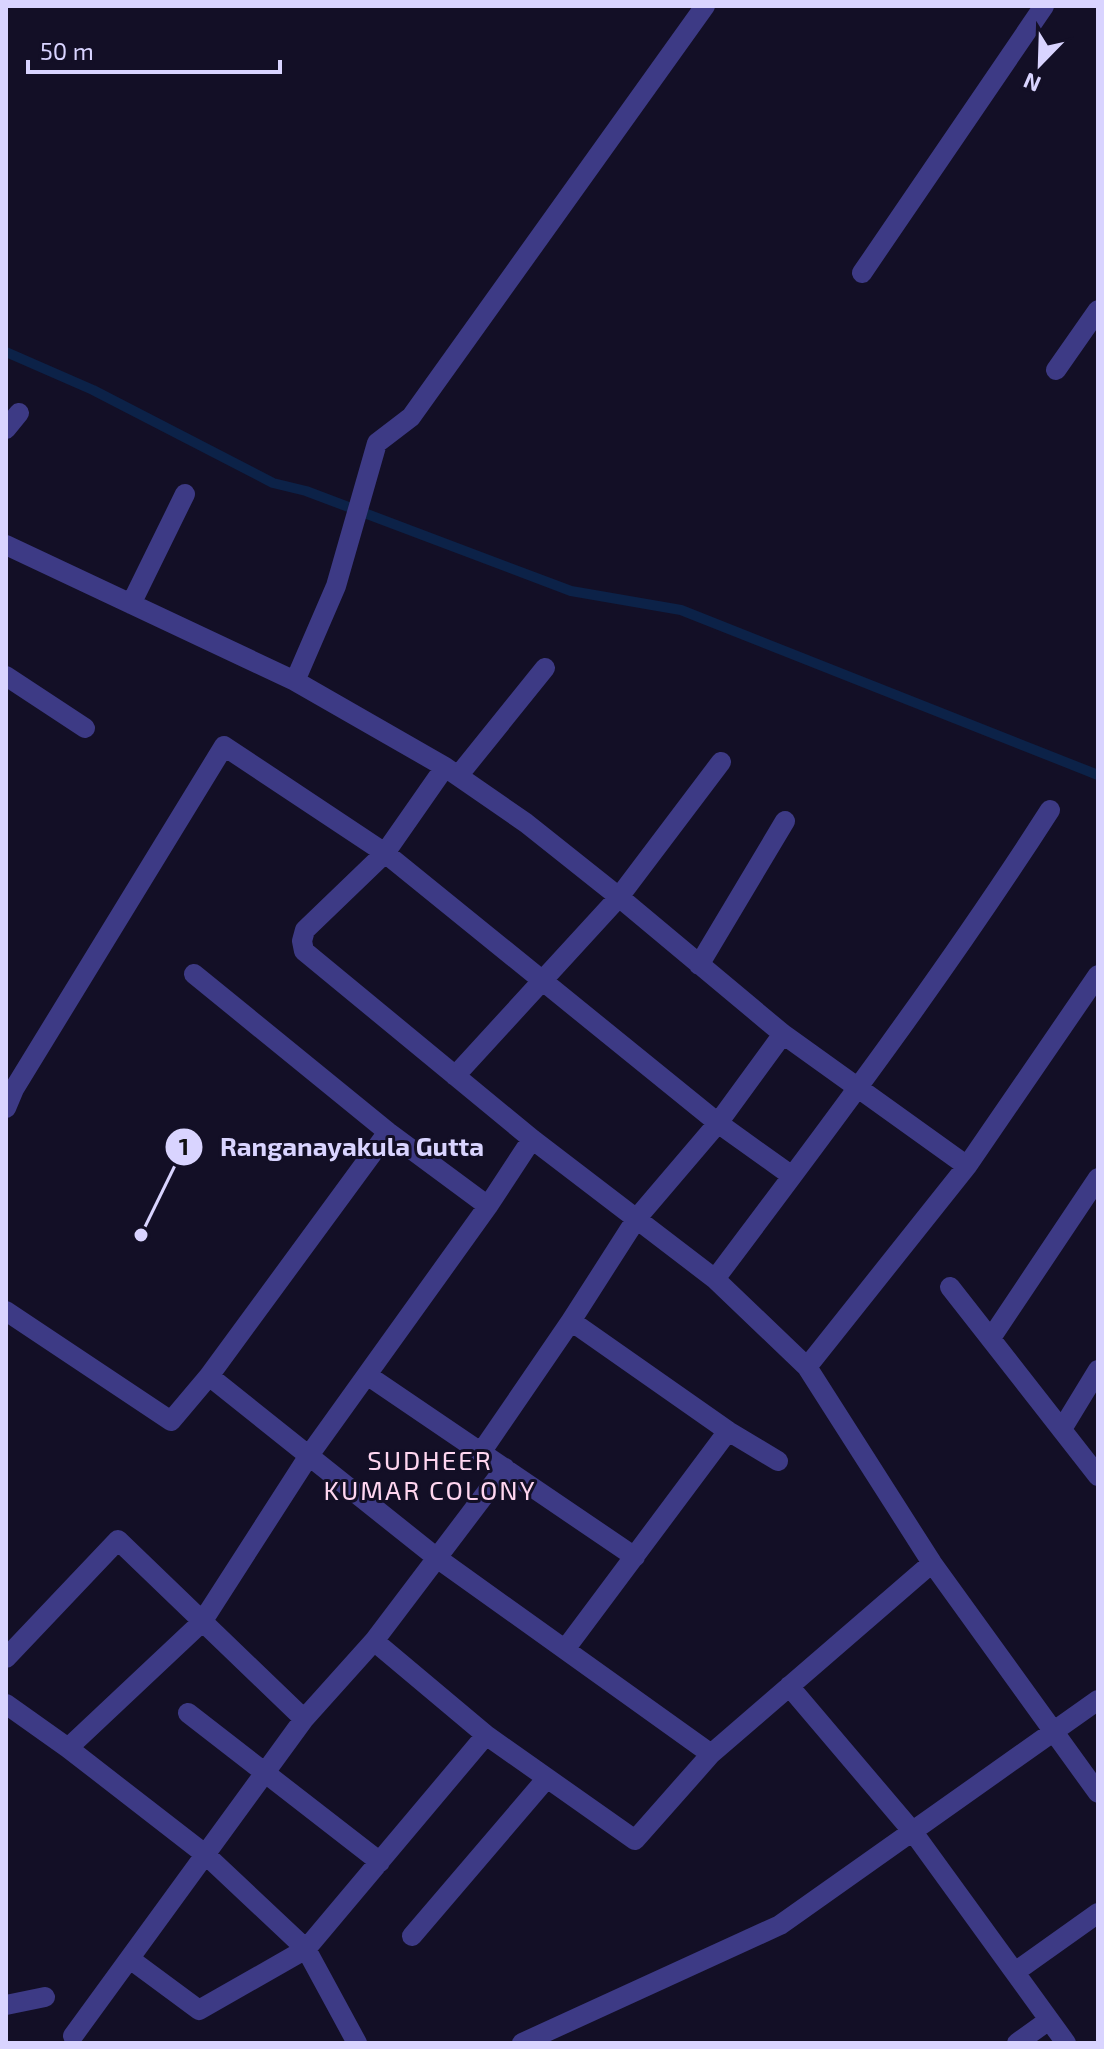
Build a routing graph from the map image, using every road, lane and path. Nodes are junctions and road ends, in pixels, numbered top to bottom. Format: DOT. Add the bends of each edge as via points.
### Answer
graph roads {
  1 [pos="705,6"];
  2 [pos="1044,6"];
  3 [pos="862,273"];
  4 [pos="1098,310"];
  5 [pos="1056,370"];
  6 [pos="185,494"];
  7 [pos="6,545"];
  8 [pos="131,604"];
  9 [pos="545,668"];
  10 [pos="6,676"];
  11 [pos="295,681"];
  12 [pos="85,728"];
  13 [pos="721,762"];
  14 [pos="452,772"];
  15 [pos="1050,810"];
  16 [pos="785,821"];
  17 [pos="385,853"];
  18 [pos="619,897"];
  19 [pos="699,965"];
  20 [pos="194,974"];
  21 [pos="1098,975"];
  22 [pos="544,980"];
  23 [pos="783,1034"];
  24 [pos="455,1076"];
  25 [pos="860,1088"];
  26 [pos="9,1094"];
  27 [pos="718,1123"];
  28 [pos="388,1132"];
  29 [pos="532,1139"];
  30 [pos="967,1166"];
  31 [pos="792,1176"];
  32 [pos="1098,1178"];
  33 [pos="488,1206"];
  34 [pos="637,1218"];
  35 [pos="715,1279"];
  36 [pos="950,1287"];
  37 [pos="6,1311"];
  38 [pos="571,1321"];
  39 [pos="991,1338"];
  40 [pos="807,1367"];
  41 [pos="1098,1370"];
  42 [pos="367,1375"];
  43 [pos="209,1376"];
  44 [pos="1062,1429"];
  45 [pos="728,1431"];
  46 [pos="482,1451"];
  47 [pos="310,1454"];
  48 [pos="778,1461"];
  49 [pos="505,1468"];
  50 [pos="1098,1476"];
  51 [pos="635,1557"];
  52 [pos="437,1558"];
  53 [pos="932,1563"];
  54 [pos="202,1622"];
  55 [pos="374,1641"];
  56 [pos="566,1648"];
  57 [pos="6,1658"];
  58 [pos="789,1686"];
  59 [pos="1098,1700"];
  60 [pos="6,1704"];
  61 [pos="188,1713"];
  62 [pos="304,1719"];
  63 [pos="1055,1732"];
  64 [pos="486,1735"];
  65 [pos="68,1748"];
  66 [pos="711,1754"];
  67 [pos="265,1773"];
  68 [pos="547,1778"];
  69 [pos="1098,1793"];
  70 [pos="913,1832"];
  71 [pos="206,1855"];
  72 [pos="380,1862"];
  73 [pos="1098,1913"];
  74 [pos="412,1936"];
  75 [pos="306,1949"];
  76 [pos="130,1959"];
  77 [pos="1015,1972"];
  78 [pos="45,1997"];
  79 [pos="6,2005"];
  80 [pos="1049,2020"];
  81 [pos="73,2036"];
  82 [pos="357,2043"];
  83 [pos="522,2043"];
  84 [pos="1017,2043"];
  85 [pos="1066,2043"];
  1 -- 11 [label="street" via="411,417 377,443 336,586"];
  2 -- 3 [label="street"];
  4 -- 5 [label="street"];
  6 -- 8 [label="street"];
  7 -- 8 [label="street"];
  8 -- 11 [label="street"];
  9 -- 14 [label="street"];
  10 -- 12 [label="street"];
  11 -- 14 [label="street"];
  13 -- 18 [label="street"];
  14 -- 17 [label="street"];
  14 -- 18 [label="street"];
  15 -- 25 [label="street"];
  16 -- 19 [label="street"];
  17 -- 22 [label="street"];
  17 -- 24 [label="street" via="305,930 304,951"];
  17 -- 26 [label="street" via="224,746"];
  18 -- 19 [label="street"];
  18 -- 22 [label="street"];
  19 -- 23 [label="street"];
  20 -- 28 [label="street"];
  21 -- 30 [label="street"];
  22 -- 24 [label="street"];
  22 -- 27 [label="street"];
  23 -- 25 [label="street"];
  23 -- 27 [label="street"];
  24 -- 29 [label="street"];
  25 -- 30 [label="street"];
  25 -- 31 [label="street"];
  27 -- 31 [label="street"];
  27 -- 34 [label="street"];
  28 -- 33 [label="street"];
  28 -- 43 [label="street"];
  29 -- 33 [label="street"];
  29 -- 34 [label="street"];
  30 -- 40 [label="street"];
  31 -- 35 [label="street"];
  32 -- 39 [label="street"];
  33 -- 42 [label="street"];
  34 -- 35 [label="street"];
  34 -- 38 [label="street"];
  35 -- 40 [label="street"];
  36 -- 39 [label="street"];
  37 -- 43 [label="street" via="171,1421"];
  38 -- 45 [label="street"];
  38 -- 46 [label="street"];
  39 -- 44 [label="street"];
  40 -- 53 [label="street"];
  41 -- 44 [label="street"];
  42 -- 46 [label="street"];
  42 -- 47 [label="street"];
  43 -- 47 [label="street"];
  44 -- 50 [label="street"];
  45 -- 48 [label="street"];
  45 -- 51 [label="street"];
  46 -- 49 [label="street"];
  47 -- 52 [label="street"];
  47 -- 54 [label="street"];
  49 -- 51 [label="street"];
  49 -- 52 [label="street"];
  51 -- 56 [label="street"];
  52 -- 55 [label="street"];
  52 -- 56 [label="street"];
  53 -- 58 [label="street"];
  53 -- 63 [label="street"];
  54 -- 57 [label="street" via="118,1540"];
  54 -- 62 [label="street"];
  54 -- 65 [label="street"];
  55 -- 62 [label="street"];
  55 -- 64 [label="street"];
  56 -- 66 [label="street"];
  58 -- 66 [label="street"];
  58 -- 70 [label="street"];
  59 -- 63 [label="street"];
  60 -- 65 [label="street"];
  61 -- 67 [label="street"];
  62 -- 67 [label="street"];
  63 -- 69 [label="street"];
  63 -- 70 [label="street"];
  64 -- 68 [label="street"];
  64 -- 72 [label="street"];
  65 -- 71 [label="street"];
  66 -- 68 [label="street" via="635,1840"];
  67 -- 71 [label="street"];
  67 -- 72 [label="street"];
  68 -- 74 [label="street"];
  70 -- 77 [label="street"];
  70 -- 83 [label="street" via="780,1925"];
  71 -- 75 [label="street"];
  71 -- 76 [label="street"];
  72 -- 75 [label="street"];
  73 -- 77 [label="street"];
  75 -- 76 [label="street" via="199,2010"];
  75 -- 82 [label="street"];
  76 -- 81 [label="street"];
  77 -- 80 [label="street"];
  78 -- 79 [label="street"];
  80 -- 84 [label="street"];
  80 -- 85 [label="street"];
}
